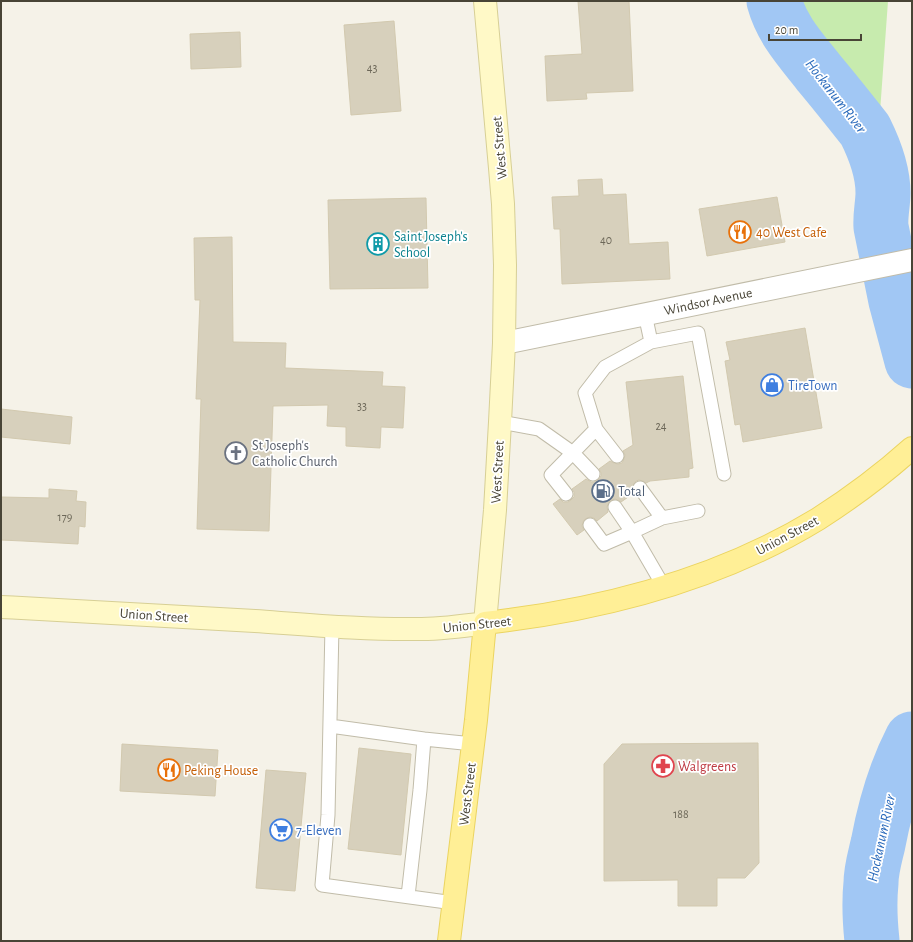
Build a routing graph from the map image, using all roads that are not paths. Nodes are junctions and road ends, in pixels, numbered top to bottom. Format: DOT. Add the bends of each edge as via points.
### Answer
graph roads {
  1 [pos="485,1"];
  2 [pos="908,260"];
  3 [pos="645,314"];
  4 [pos="504,342"];
  5 [pos="651,342"];
  6 [pos="500,422"];
  7 [pos="596,429"];
  8 [pos="912,448"];
  9 [pos="573,452"];
  10 [pos="617,456"];
  11 [pos="592,474"];
  12 [pos="724,474"];
  13 [pos="640,488"];
  14 [pos="566,494"];
  15 [pos="614,507"];
  16 [pos="698,512"];
  17 [pos="662,518"];
  18 [pos="590,525"];
  19 [pos="632,532"];
  20 [pos="664,587"];
  21 [pos="1,607"];
  22 [pos="485,624"];
  23 [pos="332,626"];
  24 [pos="330,726"];
  25 [pos="424,739"];
  26 [pos="473,744"];
  27 [pos="408,896"];
  28 [pos="454,903"];
  29 [pos="449,941"];
  1 -- 4 [label="main road, West Street" via="503,204 506,265"];
  2 -- 3 [label="street, Windsor Avenue"];
  3 -- 4 [label="street, Windsor Avenue"];
  3 -- 5 [label="lane"];
  4 -- 6 [label="main road, West Street"];
  5 -- 7 [label="lane" via="604,367 585,392"];
  5 -- 12 [label="lane" via="698,333"];
  6 -- 9 [label="lane" via="539,429"];
  6 -- 22 [label="main road, West Street"];
  7 -- 9 [label="lane"];
  7 -- 10 [label="lane"];
  8 -- 20 [label="main road, Union Street" via="868,484 817,520 757,551"];
  9 -- 11 [label="lane"];
  9 -- 14 [label="lane" via="550,475"];
  13 -- 17 [label="lane"];
  15 -- 19 [label="lane"];
  16 -- 17 [label="lane"];
  17 -- 19 [label="lane"];
  18 -- 19 [label="lane" via="604,544"];
  19 -- 20 [label="lane"];
  20 -- 22 [label="main road, Union Street" via="608,602"];
  21 -- 23 [label="main road, Union Street"];
  22 -- 23 [label="main road, Union Street" via="422,629"];
  22 -- 26 [label="main road, West Street"];
  23 -- 24 [label="lane"];
  24 -- 25 [label="lane"];
  24 -- 27 [label="lane" via="328,815 322,885"];
  25 -- 26 [label="lane"];
  25 -- 27 [label="lane"];
  26 -- 28 [label="main road, West Street"];
  27 -- 28 [label="lane"];
  28 -- 29 [label="main road, West Street"];
}
